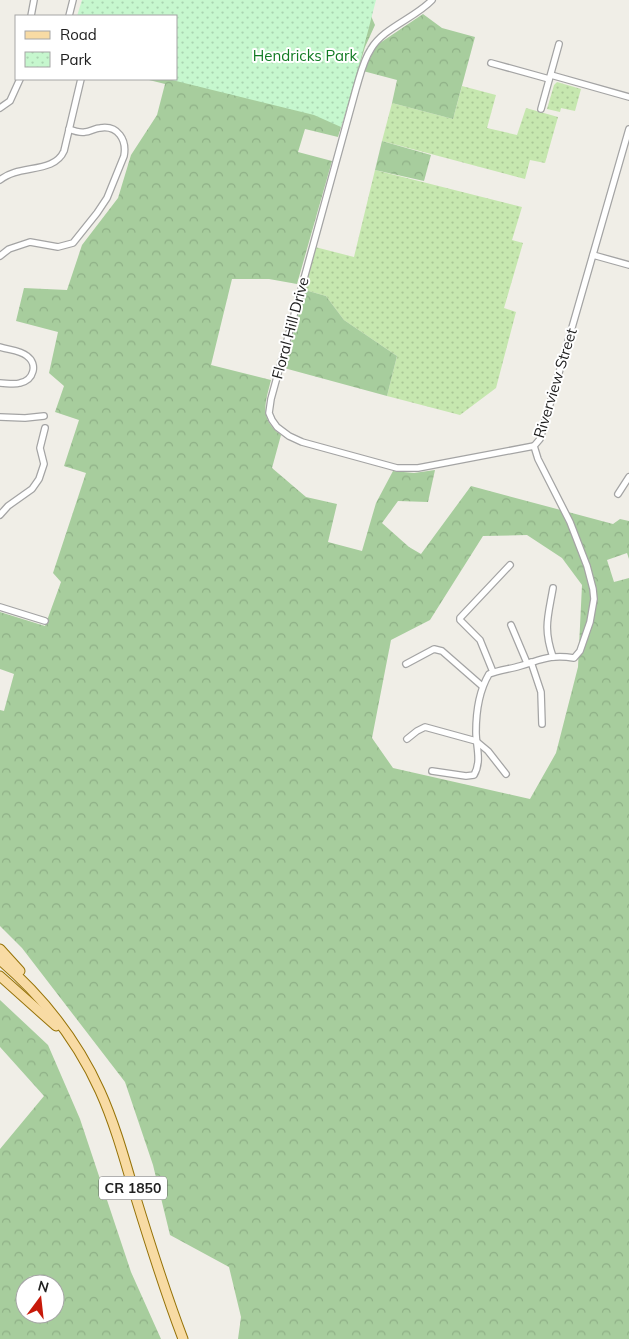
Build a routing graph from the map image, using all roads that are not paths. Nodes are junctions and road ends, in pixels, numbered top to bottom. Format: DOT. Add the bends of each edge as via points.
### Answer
graph roads {
  1 [pos="34,0"];
  2 [pos="73,0"];
  3 [pos="432,0"];
  4 [pos="31,15"];
  5 [pos="69,15"];
  6 [pos="559,44"];
  7 [pos="491,63"];
  8 [pos="550,77"];
  9 [pos="20,80"];
  10 [pos="81,80"];
  11 [pos="629,97"];
  12 [pos="0,108"];
  13 [pos="541,109"];
  14 [pos="69,129"];
  15 [pos="629,129"];
  16 [pos="0,180"];
  17 [pos="593,255"];
  18 [pos="0,256"];
  19 [pos="629,265"];
  20 [pos="0,347"];
  21 [pos="0,383"];
  22 [pos="44,416"];
  23 [pos="0,417"];
  24 [pos="45,428"];
  25 [pos="534,446"];
  26 [pos="629,477"];
  27 [pos="618,494"];
  28 [pos="0,515"];
  29 [pos="510,565"];
  30 [pos="553,588"];
  31 [pos="0,607"];
  32 [pos="45,621"];
  33 [pos="510,625"];
  34 [pos="553,656"];
  35 [pos="529,663"];
  36 [pos="406,664"];
  37 [pos="493,672"];
  38 [pos="482,686"];
  39 [pos="542,724"];
  40 [pos="407,739"];
  41 [pos="476,741"];
  42 [pos="432,771"];
  43 [pos="506,774"];
  44 [pos="0,949"];
  45 [pos="0,960"];
  46 [pos="0,976"];
  47 [pos="36,993"];
  48 [pos="73,1042"];
  49 [pos="183,1339"];
  1 -- 4 [label="street"];
  2 -- 5 [label="street"];
  3 -- 25 [label="street, Floral Hill Drive" via="381,36 365,61 269,413 277,427 302,442 397,468 418,468"];
  6 -- 8 [label="street"];
  7 -- 8 [label="street"];
  8 -- 11 [label="street"];
  8 -- 13 [label="street"];
  9 -- 12 [label="street" via="10,101"];
  10 -- 14 [label="street"];
  14 -- 16 [label="street" via="58,161 12,172"];
  14 -- 18 [label="street" via="82,132 108,127 124,140 124,156 107,198 73,243 58,247 30,242"];
  15 -- 17 [label="street, Riverview Street"];
  17 -- 19 [label="street"];
  17 -- 25 [label="street, Riverview Street" via="541,438"];
  20 -- 21 [label="street" via="25,354 32,360 34,369 24,382"];
  22 -- 23 [label="street"];
  24 -- 28 [label="street" via="40,448 44,464 39,479 32,489"];
  25 -- 34 [label="street, Riverview Street" via="570,522 587,566 594,599 580,651 574,658"];
  26 -- 27 [label="street"];
  29 -- 37 [label="street" via="460,618 480,640"];
  30 -- 34 [label="street" via="546,630"];
  31 -- 32 [label="street"];
  33 -- 35 [label="street"];
  34 -- 35 [label="street"];
  35 -- 37 [label="street"];
  35 -- 39 [label="street" via="541,692"];
  36 -- 38 [label="street" via="434,648 442,651"];
  37 -- 38 [label="street"];
  38 -- 41 [label="street"];
  40 -- 41 [label="street" via="425,727"];
  41 -- 42 [label="street" via="479,761 474,775"];
  41 -- 43 [label="street" via="488,750"];
  44 -- 47 [label="main road"];
  45 -- 47 [label="main road, CR 1850"];
  46 -- 48 [label="main road"];
  47 -- 48 [label="main road, CR 1850"];
  48 -- 49 [label="main road, CR 1850" via="91,1072 110,1116"];
}
